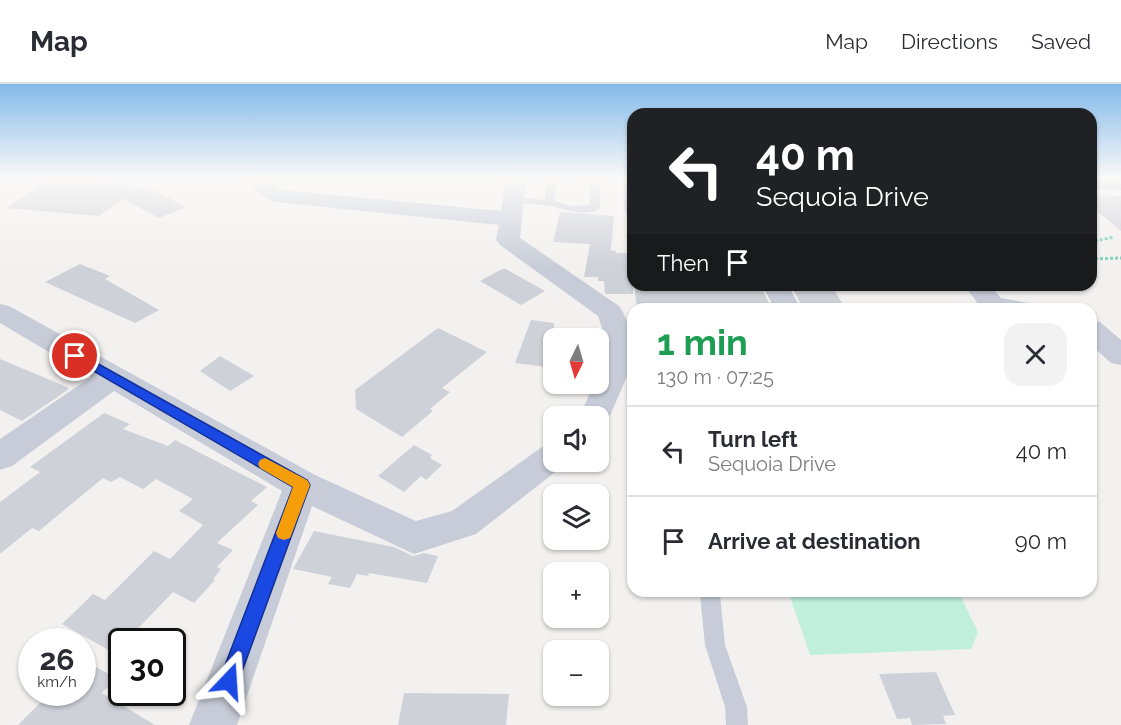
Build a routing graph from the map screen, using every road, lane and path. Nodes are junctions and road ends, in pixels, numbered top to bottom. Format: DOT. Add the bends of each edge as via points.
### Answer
graph roads {
  1 [pos="511,209"];
  2 [pos="1114,237"];
  3 [pos="1097,241"];
  4 [pos="1121,258"];
  5 [pos="1097,259"];
  6 [pos="979,299"];
  7 [pos="995,303"];
  8 [pos="0,312"];
  9 [pos="622,316"];
  10 [pos="1097,334"];
  11 [pos="1121,356"];
  12 [pos="112,377"];
  13 [pos="599,406"];
  14 [pos="0,458"];
  15 [pos="543,464"];
  16 [pos="302,485"];
  17 [pos="710,597"];
  18 [pos="213,725"];
  19 [pos="738,725"];
  1 -- 9 [label="street" via="508,240"];
  2 -- 3 [label="path"];
  4 -- 5 [label="path"];
  6 -- 7 [label="street"];
  8 -- 12 [label="street"];
  9 -- 13 [label="street" via="614,374"];
  10 -- 11 [label="street"];
  12 -- 14 [label="street"];
  12 -- 16 [label="street"];
  15 -- 16 [label="street" via="462,522 414,538"];
  16 -- 18 [label="street"];
  17 -- 19 [label="lane" via="715,645 736,707"];
}
